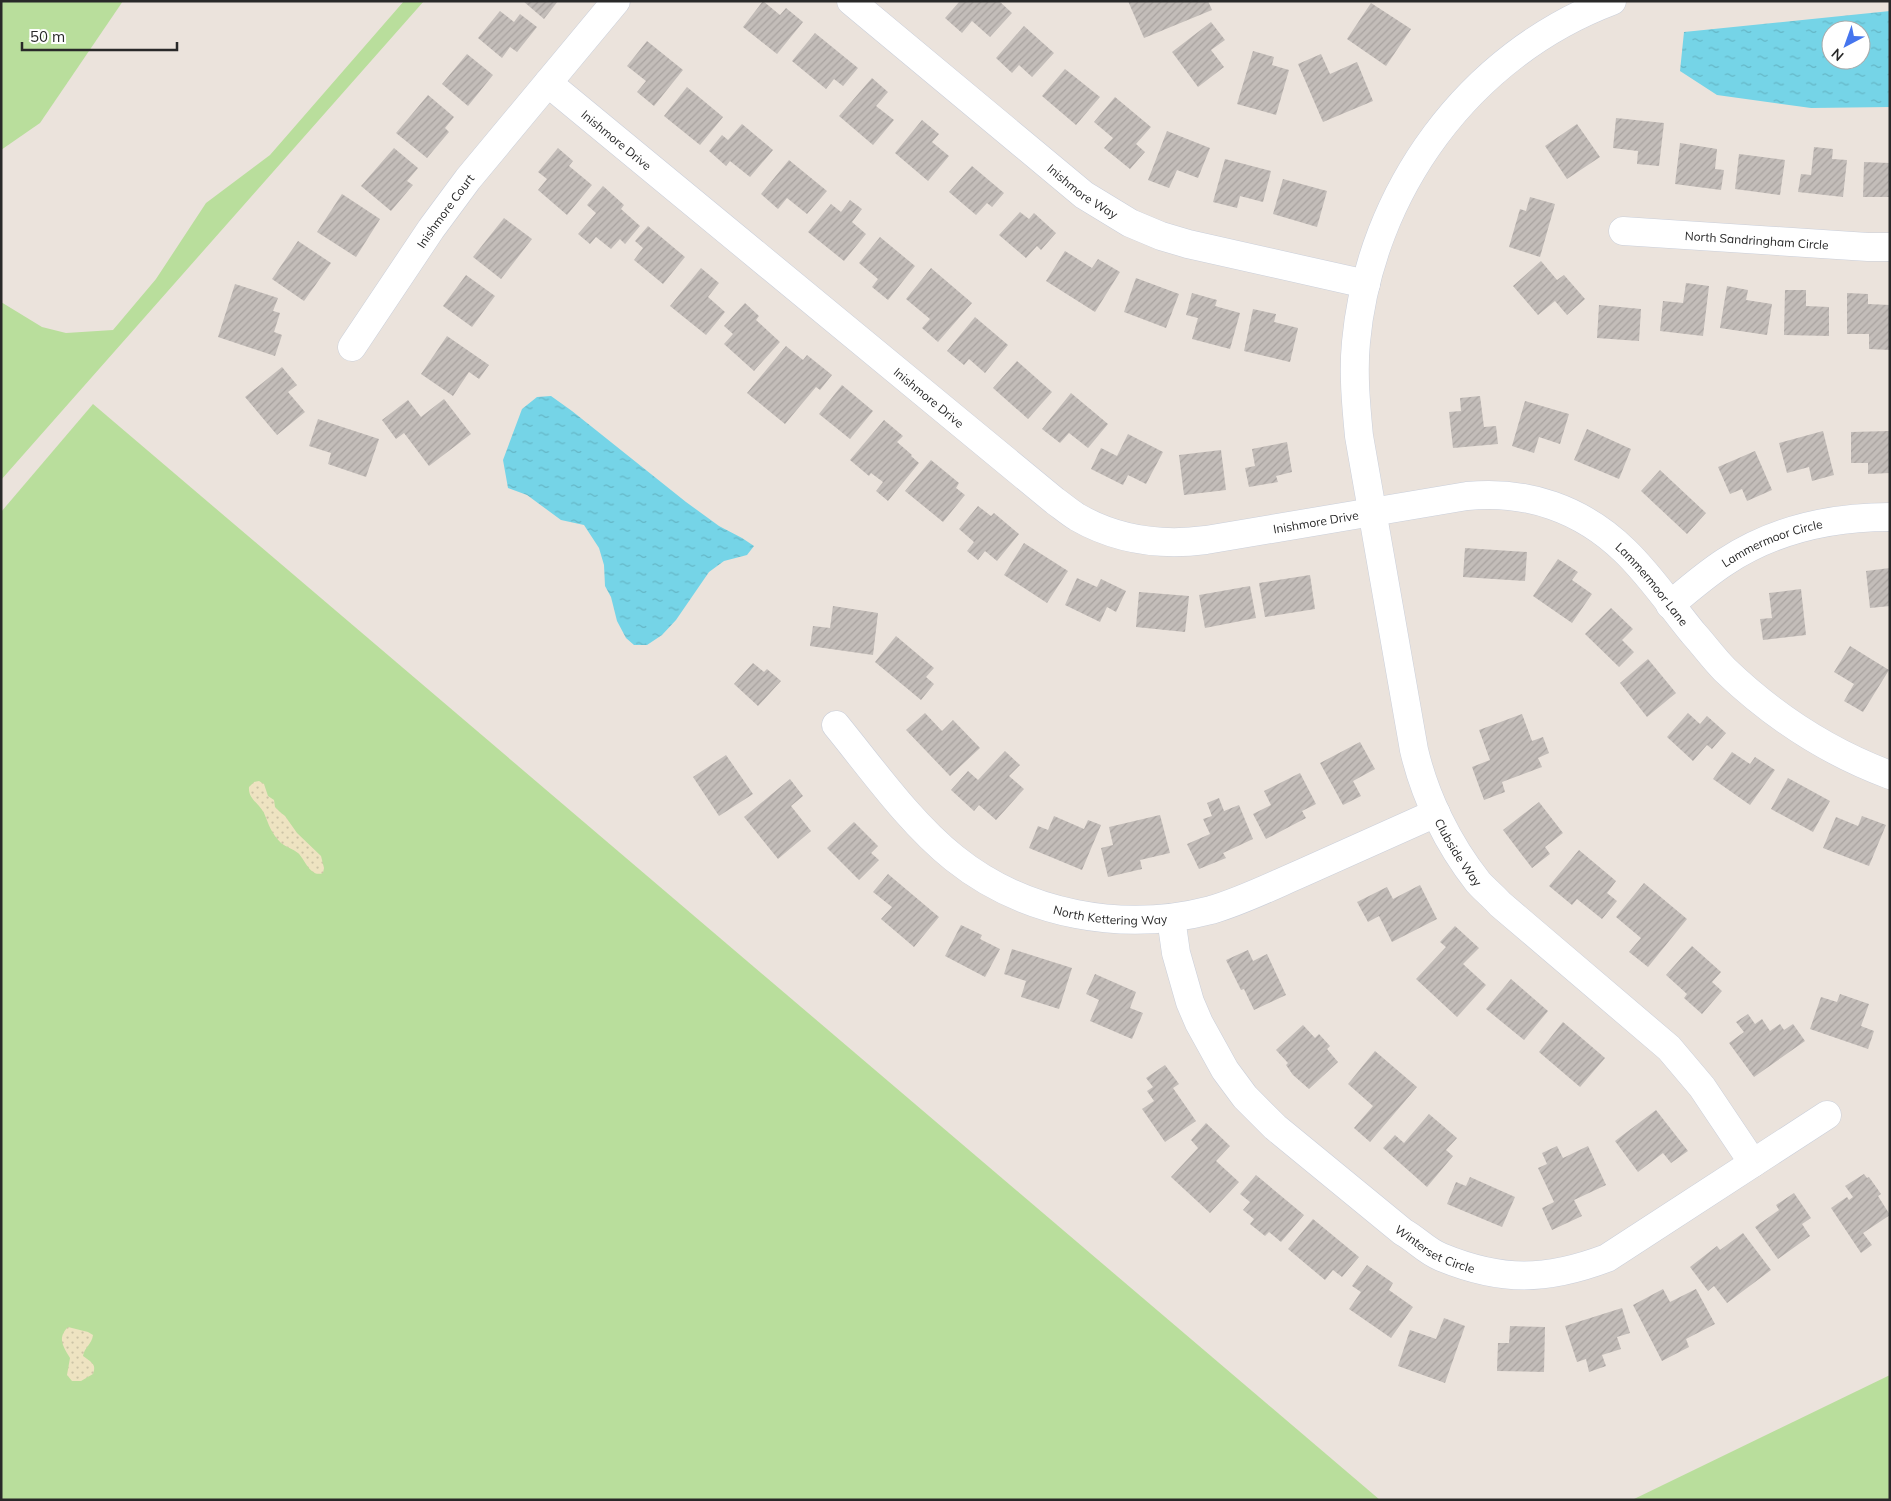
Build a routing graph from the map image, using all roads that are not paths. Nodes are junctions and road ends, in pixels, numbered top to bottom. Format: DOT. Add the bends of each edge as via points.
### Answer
graph roads {
  1 [pos="616,1"];
  2 [pos="851,1"];
  3 [pos="1601,3"];
  4 [pos="548,83"];
  5 [pos="1623,230"];
  6 [pos="1890,248"];
  7 [pos="1366,284"];
  8 [pos="352,347"];
  9 [pos="1374,512"];
  10 [pos="1890,517"];
  11 [pos="1670,604"];
  12 [pos="836,725"];
  13 [pos="1890,775"];
  14 [pos="1436,813"];
  15 [pos="1171,918"];
  16 [pos="1827,1115"];
  17 [pos="1753,1163"];
  1 -- 4 [label="street"];
  2 -- 7 [label="street, Inishmore Way" via="1084,195 1130,222 1188,244"];
  3 -- 7 [label="street, Clubside Way" via="1517,53 1476,88 1447,119 1396,198"];
  4 -- 8 [label="street, Inishmore Court" via="454,198"];
  4 -- 9 [label="street, Inishmore Drive" via="1078,517 1108,532 1133,539 1175,543"];
  5 -- 6 [label="street, North Sandringham Circle"];
  7 -- 9 [label="street, Clubside Way" via="1356,342 1355,393 1359,436"];
  9 -- 11 [label="street, Lammermoor Lane" via="1475,495 1495,494 1540,500 1572,512 1601,529 1638,564"];
  9 -- 14 [label="street, Clubside Way" via="1414,750"];
  10 -- 11 [label="street, Lammermoor Circle" via="1838,519 1771,537 1726,561"];
  11 -- 13 [label="street, Lammermoor Lane" via="1725,670 1769,708 1812,738 1863,765"];
  12 -- 15 [label="street, North Kettering Way" via="927,834 954,859 985,879 1028,900 1085,916 1130,920"];
  14 -- 15 [label="street, North Kettering Way" via="1230,904"];
  14 -- 17 [label="street, Clubside Way" via="1478,882 1669,1048 1702,1087"];
  15 -- 17 [label="street, Winterset Circle" via="1176,953 1190,1002 1214,1053 1245,1097 1275,1127 1402,1232 1440,1256 1490,1274 1535,1276 1580,1268 1629,1245"];
  16 -- 17 [label="street, Winterset Circle"];
}
